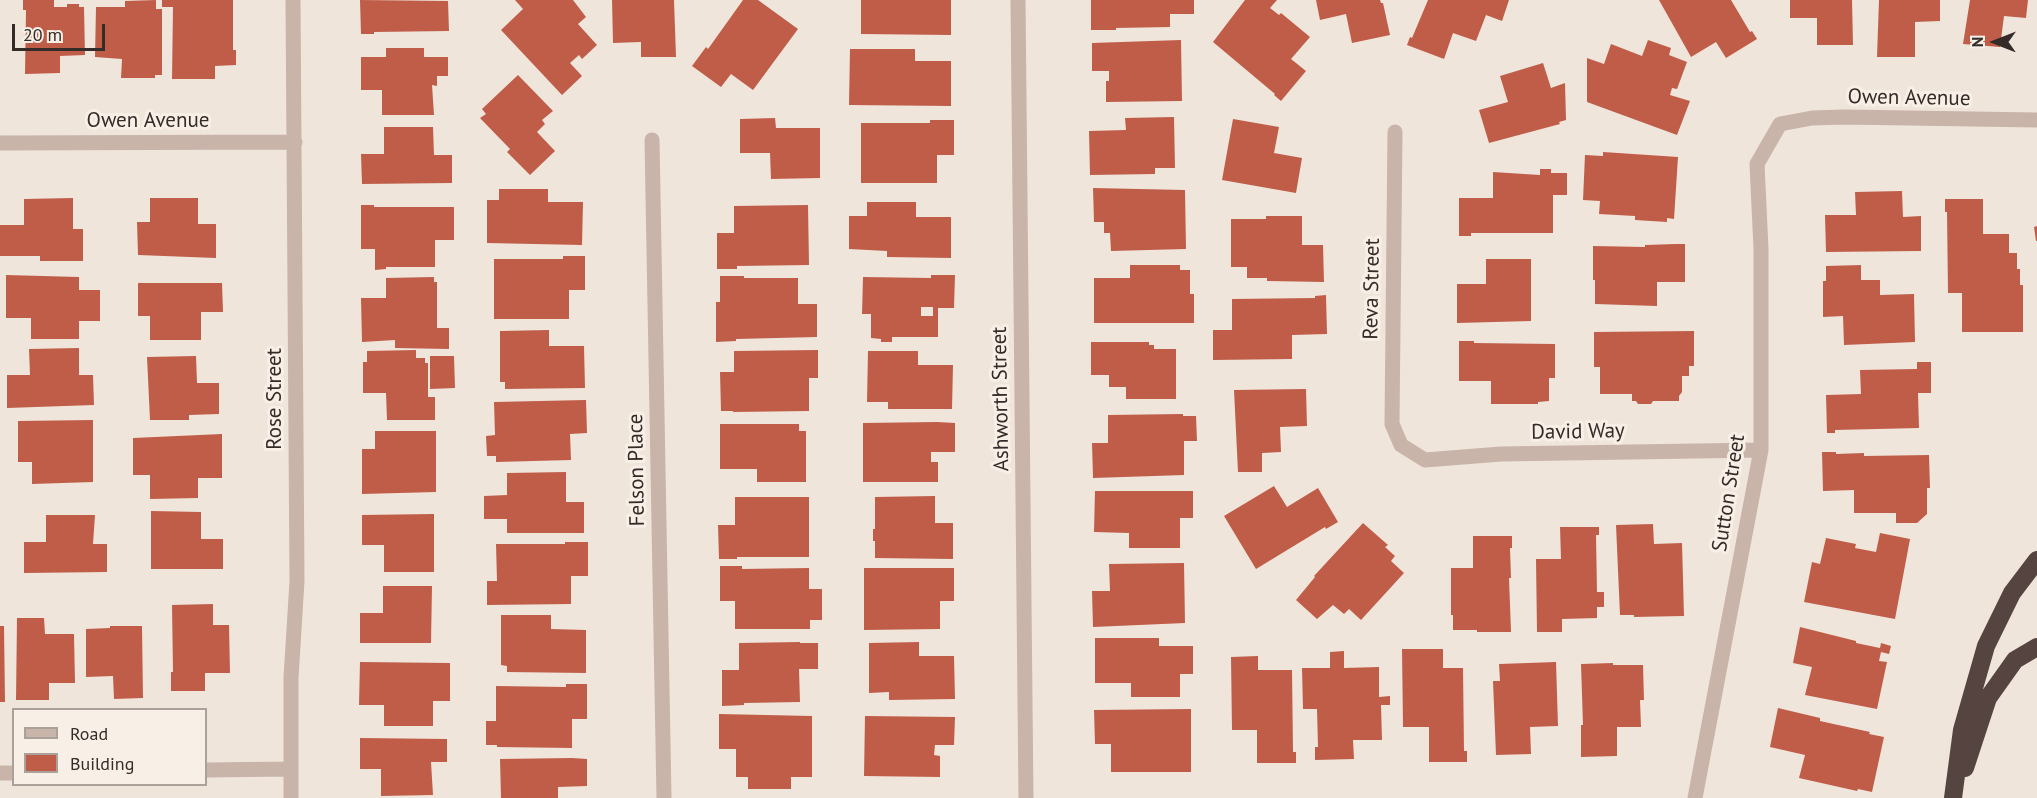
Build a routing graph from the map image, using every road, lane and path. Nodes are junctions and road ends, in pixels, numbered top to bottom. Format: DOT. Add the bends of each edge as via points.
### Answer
graph roads {
  1 [pos="293,0"];
  2 [pos="1018,0"];
  3 [pos="2037,120"];
  4 [pos="1780,124"];
  5 [pos="1395,132"];
  6 [pos="652,140"];
  7 [pos="295,142"];
  8 [pos="0,143"];
  9 [pos="1401,445"];
  10 [pos="1761,450"];
  11 [pos="2037,560"];
  12 [pos="2037,647"];
  13 [pos="291,769"];
  14 [pos="207,770"];
  15 [pos="291,798"];
  16 [pos="664,798"];
  17 [pos="1026,798"];
  18 [pos="1695,798"];
  19 [pos="1954,798"];
  1 -- 7 [label="street, Rose Street"];
  2 -- 17 [label="street, Ashworth Street"];
  3 -- 4 [label="street, Owen Avenue" via="1844,117"];
  4 -- 10 [label="street, Sutton Street" via="1756,164 1761,249"];
  5 -- 9 [label="street, Reva Street" via="1392,424"];
  6 -- 16 [label="street, Felson Place"];
  7 -- 8 [label="street, Owen Avenue"];
  7 -- 13 [label="street, Rose Street" via="297,582"];
  9 -- 10 [label="street, David Way" via="1425,460 1501,454"];
  10 -- 18 [label="street, Sutton Street"];
  11 -- 19 [label="highway" via="2012,593 1986,646 1962,730"];
  12 -- 19 [label="highway" via="2016,660 1988,698"];
  13 -- 14 [label="street"];
  13 -- 15 [label="street, Rose Street"];
}
